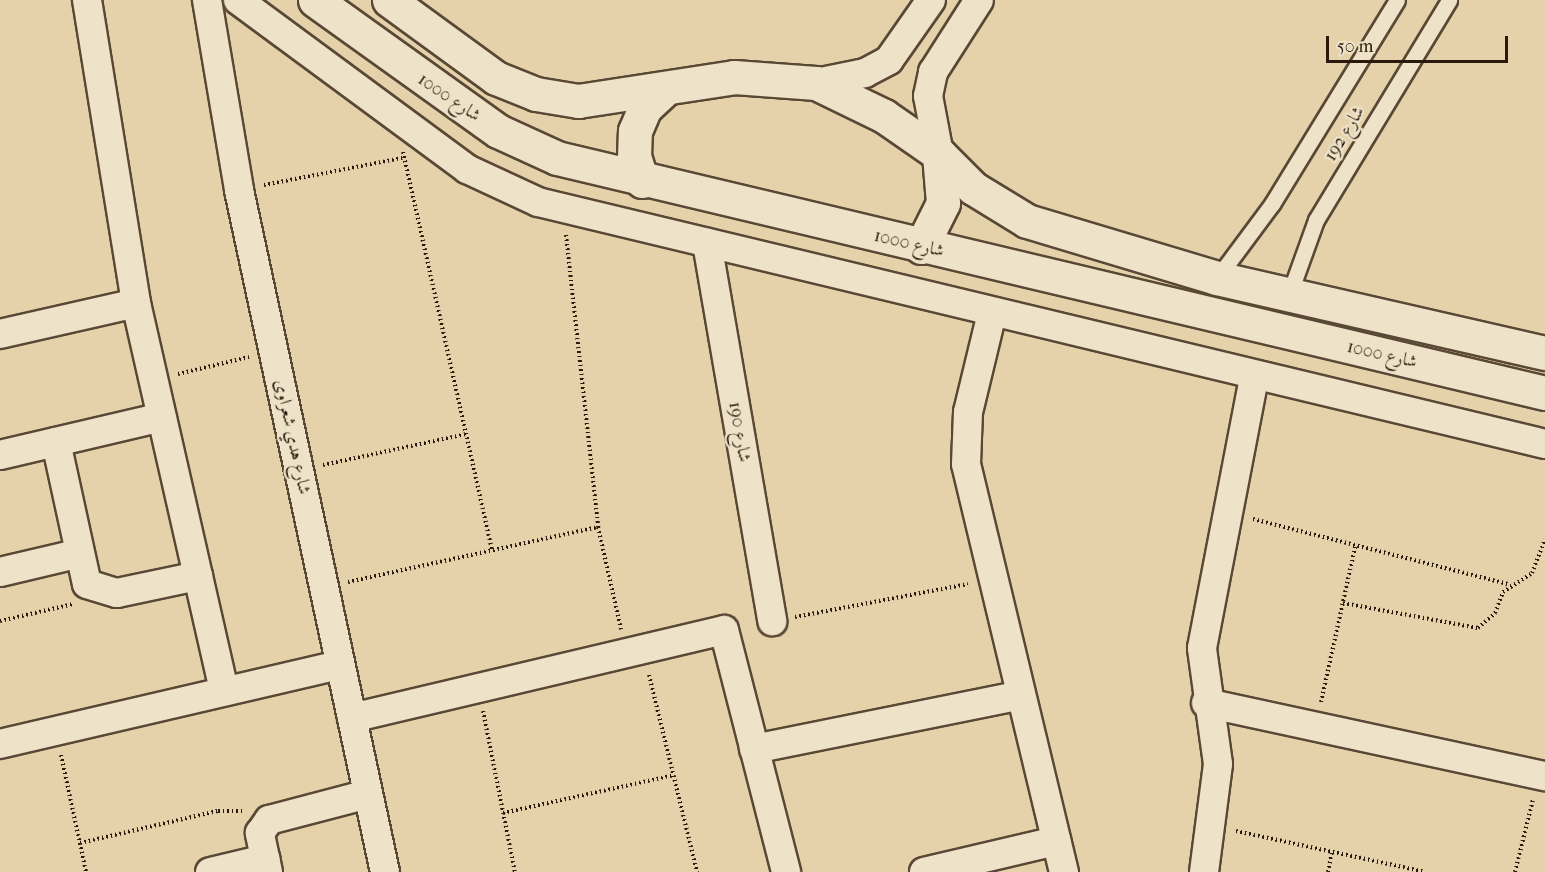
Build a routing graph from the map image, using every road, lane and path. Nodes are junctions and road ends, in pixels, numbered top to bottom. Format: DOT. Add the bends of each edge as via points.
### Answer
graph roads {
  1 [pos="87,0"];
  2 [pos="207,0"];
  3 [pos="238,0"];
  4 [pos="315,0"];
  5 [pos="389,0"];
  6 [pos="931,0"];
  7 [pos="979,0"];
  8 [pos="1397,0"];
  9 [pos="1449,0"];
  10 [pos="816,83"];
  11 [pos="664,90"];
  12 [pos="407,127"];
  13 [pos="939,154"];
  14 [pos="402,158"];
  15 [pos="642,181"];
  16 [pos="239,190"];
  17 [pos="563,208"];
  18 [pos="707,243"];
  19 [pos="921,247"];
  20 [pos="1217,278"];
  21 [pos="1289,296"];
  22 [pos="136,303"];
  23 [pos="992,314"];
  24 [pos="0,334"];
  25 [pos="274,351"];
  26 [pos="1545,353"];
  27 [pos="1254,378"];
  28 [pos="153,379"];
  29 [pos="1545,393"];
  30 [pos="162,417"];
  31 [pos="466,434"];
  32 [pos="56,442"];
  33 [pos="1545,444"];
  34 [pos="0,455"];
  35 [pos="299,471"];
  36 [pos="1226,512"];
  37 [pos="598,527"];
  38 [pos="1545,539"];
  39 [pos="1356,547"];
  40 [pos="492,550"];
  41 [pos="77,554"];
  42 [pos="0,572"];
  43 [pos="198,576"];
  44 [pos="993,580"];
  45 [pos="1511,585"];
  46 [pos="324,588"];
  47 [pos="117,593"];
  48 [pos="1343,603"];
  49 [pos="0,621"];
  50 [pos="772,621"];
  51 [pos="635,651"];
  52 [pos="340,664"];
  53 [pos="478,687"];
  54 [pos="224,691"];
  55 [pos="1021,695"];
  56 [pos="1206,703"];
  57 [pos="352,718"];
  58 [pos="1315,726"];
  59 [pos="56,730"];
  60 [pos="0,744"];
  61 [pos="754,749"];
  62 [pos="674,775"];
  63 [pos="1542,776"];
  64 [pos="368,794"];
  65 [pos="503,813"];
  66 [pos="269,820"];
  67 [pos="1213,826"];
  68 [pos="1056,840"];
  69 [pos="80,843"];
  70 [pos="1332,852"];
  71 [pos="266,866"];
  72 [pos="86,872"];
  73 [pos="210,872"];
  74 [pos="385,872"];
  75 [pos="515,872"];
  76 [pos="698,872"];
  77 [pos="786,872"];
  78 [pos="924,872"];
  79 [pos="1064,872"];
  80 [pos="1204,872"];
  81 [pos="1328,872"];
  82 [pos="1425,872"];
  83 [pos="1515,872"];
  1 -- 22 [label="street"];
  2 -- 16 [label="street, شارع هدي شعراوى"];
  3 -- 12 [label="street"];
  4 -- 15 [label="street, شارع 1000" via="498,130 557,158"];
  5 -- 11 [label="street, شارع 1000" via="496,78 536,94 578,101"];
  6 -- 10 [label="street" via="889,60 865,73"];
  7 -- 13 [label="street" via="933,72 928,96"];
  8 -- 20 [label="lane, شارع 192" via="1272,204"];
  9 -- 21 [label="lane, شارع 192" via="1316,220"];
  10 -- 11 [label="street, شارع 1000" via="734,77"];
  10 -- 13 [label="street, شارع 1000" via="875,111"];
  11 -- 15 [label="street" via="645,108 635,131 634,157"];
  12 -- 14 [label="path"];
  12 -- 17 [label="street" via="489,182"];
  13 -- 19 [label="street" via="943,203"];
  13 -- 20 [label="street, شارع 1000" via="974,188 1027,221"];
  14 -- 16 [label="path"];
  14 -- 31 [label="path"];
  15 -- 19 [label="street, شارع 1000"];
  16 -- 25 [label="street, شارع هدي شعراوى"];
  17 -- 18 [label="street"];
  17 -- 37 [label="path"];
  18 -- 23 [label="street"];
  18 -- 50 [label="street, شارع 190"];
  19 -- 29 [label="street, شارع 1000"];
  20 -- 21 [label="street, شارع 1000"];
  21 -- 26 [label="street, شارع 1000"];
  22 -- 24 [label="street"];
  22 -- 28 [label="street"];
  23 -- 27 [label="street"];
  23 -- 44 [label="street" via="964,438"];
  25 -- 28 [label="path"];
  25 -- 35 [label="street, شارع هدي شعراوى"];
  27 -- 33 [label="street"];
  27 -- 36 [label="street"];
  28 -- 30 [label="street"];
  30 -- 32 [label="street"];
  30 -- 43 [label="street"];
  31 -- 35 [label="path"];
  31 -- 40 [label="path"];
  32 -- 34 [label="street"];
  32 -- 41 [label="street"];
  35 -- 46 [label="street, شارع هدي شعراوى"];
  36 -- 39 [label="path"];
  36 -- 56 [label="street" via="1202,648"];
  37 -- 40 [label="path"];
  37 -- 51 [label="path"];
  38 -- 45 [label="path" via="1532,573"];
  39 -- 45 [label="path"];
  39 -- 48 [label="path"];
  40 -- 46 [label="path"];
  41 -- 42 [label="street"];
  41 -- 47 [label="street" via="87,584"];
  43 -- 47 [label="street"];
  43 -- 54 [label="street"];
  44 -- 50 [label="path"];
  44 -- 55 [label="street"];
  45 -- 48 [label="path" via="1488,622 1466,630"];
  46 -- 52 [label="street, شارع هدي شعراوى"];
  47 -- 49 [label="path"];
  48 -- 58 [label="path"];
  51 -- 53 [label="street"];
  51 -- 61 [label="street" via="724,630"];
  51 -- 62 [label="path"];
  52 -- 54 [label="street"];
  52 -- 57 [label="street, شارع هدي شعراوى"];
  53 -- 57 [label="street"];
  53 -- 65 [label="path"];
  54 -- 59 [label="street"];
  55 -- 61 [label="street"];
  55 -- 68 [label="street"];
  56 -- 58 [label="street"];
  56 -- 67 [label="street" via="1218,764"];
  57 -- 64 [label="street, شارع هدي شعراوى"];
  58 -- 63 [label="street"];
  59 -- 60 [label="street"];
  59 -- 69 [label="path"];
  61 -- 77 [label="street"];
  62 -- 65 [label="path"];
  62 -- 76 [label="path"];
  63 -- 83 [label="path"];
  64 -- 66 [label="street"];
  64 -- 74 [label="street, شارع هدي شعراوى"];
  65 -- 75 [label="path"];
  66 -- 69 [label="path" via="253,813 218,811"];
  66 -- 71 [label="street" via="260,833"];
  67 -- 70 [label="path"];
  67 -- 80 [label="street"];
  68 -- 78 [label="street"];
  68 -- 79 [label="street"];
  69 -- 72 [label="path"];
  70 -- 81 [label="path"];
  70 -- 82 [label="path"];
  71 -- 73 [label="street"];
}
